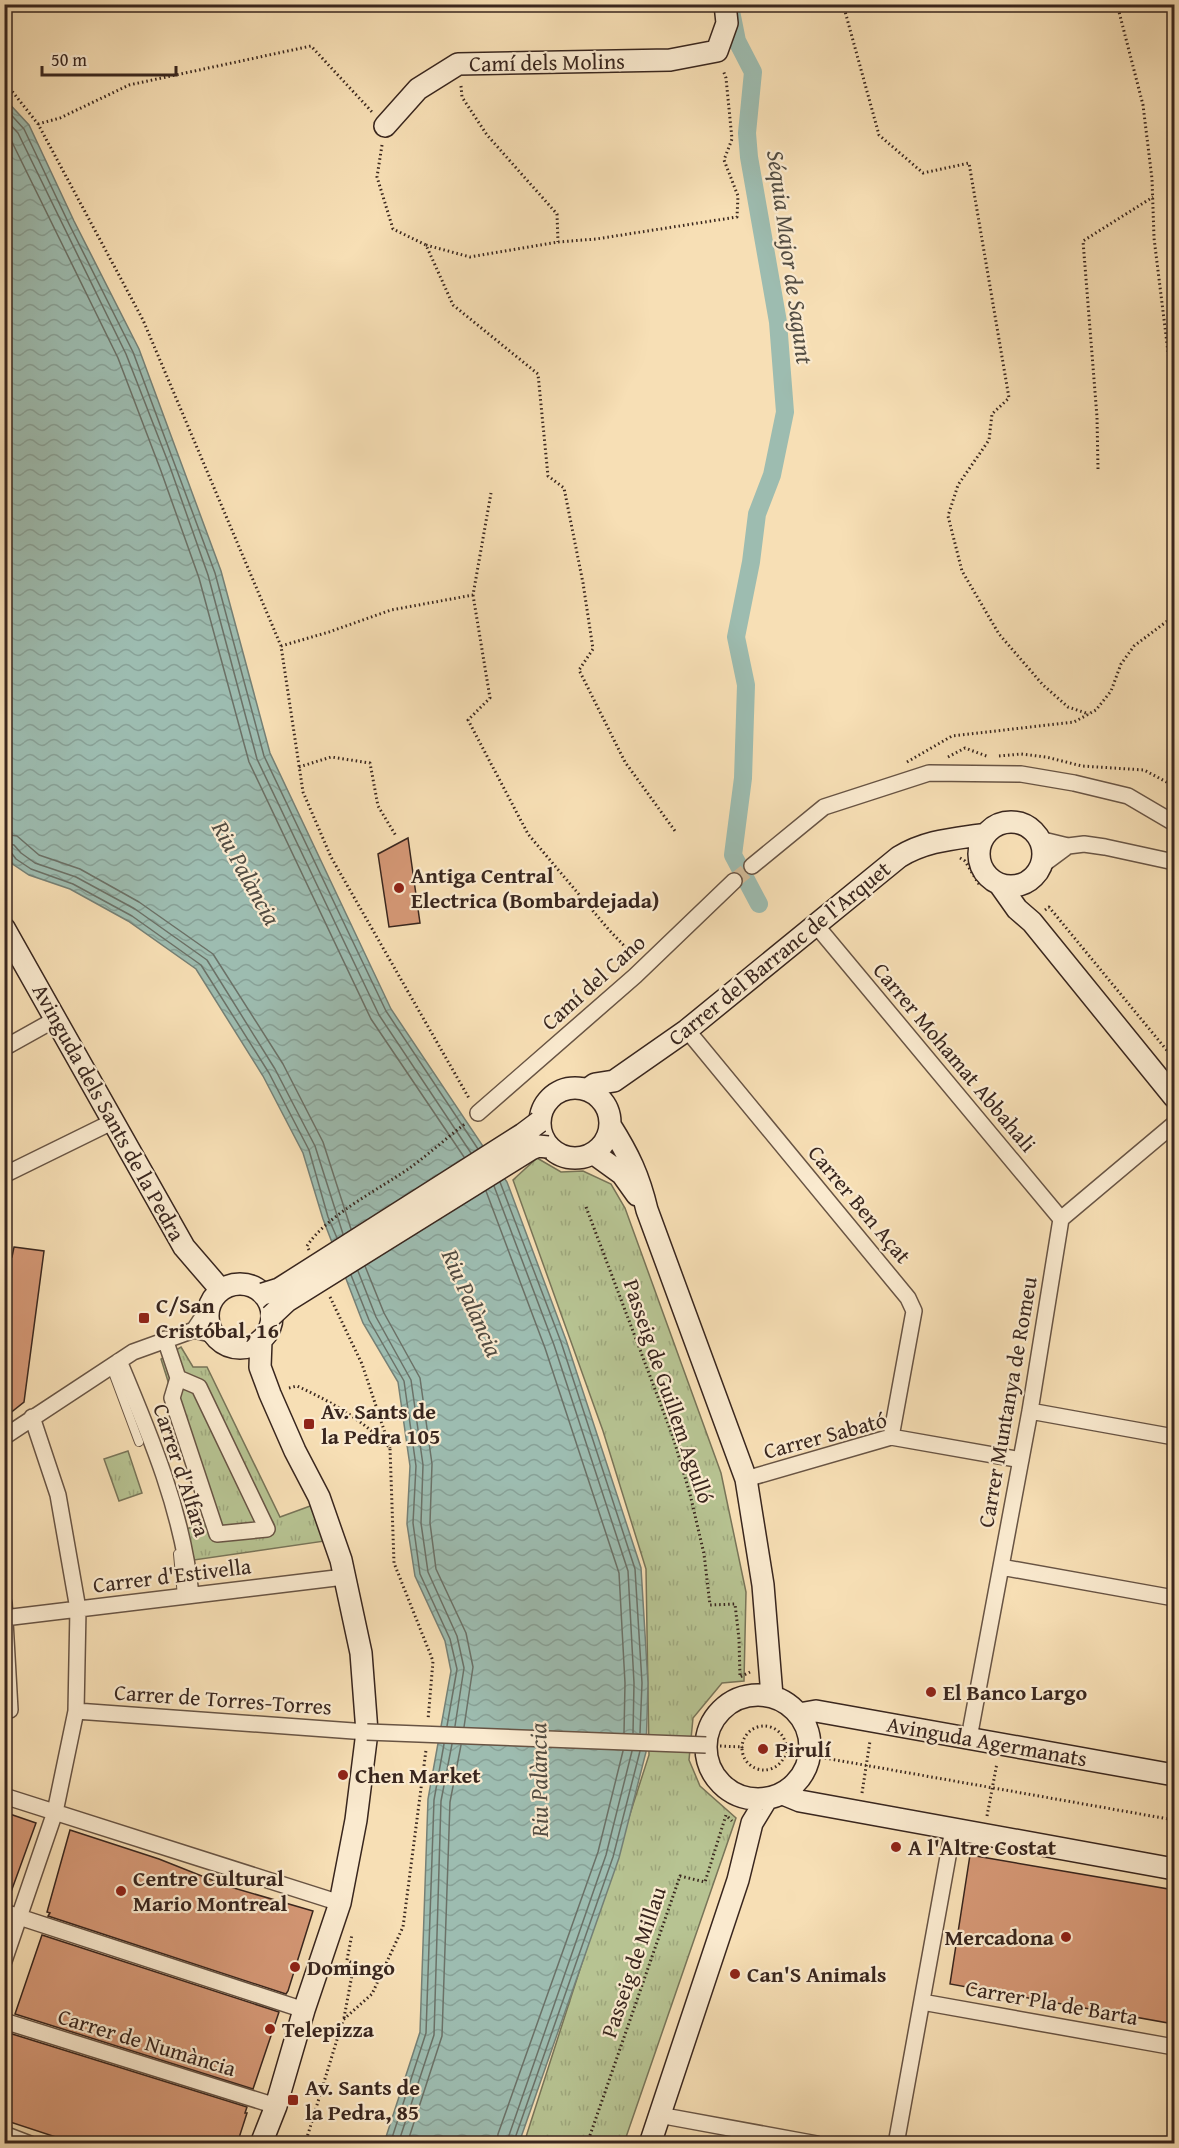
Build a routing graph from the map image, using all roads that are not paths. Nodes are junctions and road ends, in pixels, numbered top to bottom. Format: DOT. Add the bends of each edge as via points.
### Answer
graph roads {
  1 [pos="725,4"];
  2 [pos="385,126"];
  3 [pos="1174,823"];
  4 [pos="986,834"];
  5 [pos="1039,839"];
  6 [pos="1068,846"];
  7 [pos="953,848"];
  8 [pos="979,858"];
  9 [pos="1174,862"];
  10 [pos="752,866"];
  11 [pos="1036,873"];
  12 [pos="734,881"];
  13 [pos="991,886"];
  14 [pos="1032,922"];
  15 [pos="815,924"];
  16 [pos="4,928"];
  17 [pos="56,1019"];
  18 [pos="687,1030"];
  19 [pos="4,1048"];
  20 [pos="614,1081"];
  21 [pos="588,1089"];
  22 [pos="1174,1097"];
  23 [pos="478,1113"];
  24 [pos="608,1116"];
  25 [pos="114,1121"];
  26 [pos="539,1122"];
  27 [pos="1174,1124"];
  28 [pos="548,1147"];
  29 [pos="593,1153"];
  30 [pos="4,1175"];
  31 [pos="647,1210"];
  32 [pos="1061,1219"];
  33 [pos="263,1294"];
  34 [pos="215,1298"];
  35 [pos="271,1316"];
  36 [pos="204,1333"];
  37 [pos="165,1339"];
  38 [pos="261,1340"];
  39 [pos="232,1347"];
  40 [pos="115,1364"];
  41 [pos="260,1367"];
  42 [pos="178,1378"];
  43 [pos="1030,1411"];
  44 [pos="32,1417"];
  45 [pos="4,1437"];
  46 [pos="891,1437"];
  47 [pos="1174,1437"];
  48 [pos="139,1442"];
  49 [pos="1021,1460"];
  50 [pos="746,1479"];
  51 [pos="167,1509"];
  52 [pos="1001,1567"];
  53 [pos="344,1577"];
  54 [pos="186,1596"];
  55 [pos="1174,1598"];
  56 [pos="78,1609"];
  57 [pos="5,1613"];
  58 [pos="768,1662"];
  59 [pos="748,1696"];
  60 [pos="772,1696"];
  61 [pos="4,1708"];
  62 [pos="76,1711"];
  63 [pos="799,1714"];
  64 [pos="367,1732"];
  65 [pos="969,1738"];
  66 [pos="706,1745"];
  67 [pos="1174,1775"];
  68 [pos="4,1796"];
  69 [pos="743,1797"];
  70 [pos="774,1797"];
  71 [pos="55,1812"];
  72 [pos="751,1829"];
  73 [pos="953,1829"];
  74 [pos="1174,1869"];
  75 [pos="340,1903"];
  76 [pos="12,1914"];
  77 [pos="4,1961"];
  78 [pos="922,2002"];
  79 [pos="304,2010"];
  80 [pos="4,2021"];
  81 [pos="1174,2047"];
  82 [pos="276,2106"];
  83 [pos="659,2115"];
  84 [pos="4,2134"];
  85 [pos="30,2144"];
  86 [pos="261,2144"];
  87 [pos="650,2144"];
  88 [pos="817,2144"];
  89 [pos="896,2144"];
  1 -- 2 [label="street, Camí dels Molins" via="728,23 717,51 670,60 458,64 418,88"];
  3 -- 10 [label="street" via="1128,796 1074,783 1022,774 929,773 824,807"];
  4 -- 5 [label="street" via="1003,823 1014,822 1033,831"];
  4 -- 7 [label="street, Carrer del Barranc de l'Arquet" via="956,837"];
  4 -- 8 [label="street"];
  5 -- 6 [label="street"];
  5 -- 11 [label="street" via="1043,857"];
  6 -- 9 [label="street" via="1106,846"];
  6 -- 11 [label="street"];
  7 -- 8 [label="street"];
  7 -- 15 [label="street, Carrer del Barranc de l'Arquet" via="915,847"];
  8 -- 13 [label="street"];
  11 -- 13 [label="street" via="1021,885"];
  11 -- 14 [label="street" via="1026,891"];
  12 -- 23 [label="street, Camí del Cano" via="645,967"];
  13 -- 14 [label="street"];
  14 -- 22 [label="street"];
  15 -- 18 [label="street, Carrer del Barranc de l'Arquet"];
  15 -- 32 [label="street, Carrer Mohamat Abbahali"];
  16 -- 17 [label="street, Avinguda dels Sants de la Pedra"];
  17 -- 19 [label="street"];
  17 -- 25 [label="street, Avinguda dels Sants de la Pedra"];
  18 -- 20 [label="street, Carrer del Barranc de l'Arquet"];
  18 -- 46 [label="street, Carrer Ben Açat" via="908,1298 914,1311"];
  20 -- 21 [label="street, Carrer del Barranc de l'Arquet"];
  20 -- 24 [label="street"];
  21 -- 24 [label="street" via="598,1096"];
  21 -- 26 [label="street" via="571,1087 555,1092 543,1105"];
  24 -- 29 [label="street" via="607,1136"];
  24 -- 31 [label="street" via="640,1180"];
  25 -- 30 [label="street"];
  25 -- 34 [label="street, Avinguda dels Sants de la Pedra"];
  26 -- 28 [label="street"];
  26 -- 33 [label="street, bridge" via="279,1289"];
  27 -- 32 [label="street"];
  28 -- 29 [label="street" via="565,1157"];
  28 -- 35 [label="street, bridge" via="531,1149 287,1301"];
  29 -- 31 [label="street" via="622,1174"];
  31 -- 50 [label="street"];
  32 -- 43 [label="street, Carrer Muntanya de Romeu"];
  33 -- 34 [label="street" via="243,1284 232,1285"];
  33 -- 35 [label="street"];
  34 -- 36 [label="street"];
  35 -- 38 [label="street"];
  36 -- 37 [label="street"];
  36 -- 39 [label="street"];
  37 -- 40 [label="street"];
  37 -- 42 [label="street"];
  38 -- 39 [label="street" via="243,1348"];
  38 -- 41 [label="street"];
  39 -- 41 [label="street"];
  40 -- 44 [label="street"];
  40 -- 48 [label="lane"];
  40 -- 54 [label="street, Carrer d'Alfara" via="148,1432 175,1508 188,1566"];
  41 -- 53 [label="street" via="283,1425 319,1497"];
  42 -- 42 [label="street" via="171,1398 217,1534 267,1529 199,1387"];
  43 -- 47 [label="street"];
  43 -- 49 [label="street, Carrer Muntanya de Romeu"];
  44 -- 45 [label="street"];
  44 -- 56 [label="street" via="58,1495"];
  46 -- 49 [label="street, Carrer Sabató"];
  46 -- 50 [label="street, Carrer Sabató"];
  49 -- 52 [label="street, Carrer Muntanya de Romeu"];
  50 -- 58 [label="street" via="763,1586"];
  51 -- 54 [label="lane"];
  52 -- 55 [label="street"];
  52 -- 65 [label="street, Carrer Muntanya de Romeu"];
  53 -- 54 [label="street, Carrer d'Estivella"];
  53 -- 64 [label="street" via="360,1653"];
  54 -- 56 [label="street, Carrer d'Estivella"];
  56 -- 57 [label="street, Carrer d'Estivella"];
  56 -- 62 [label="street"];
  57 -- 61 [label="street" via="10,1710"];
  58 -- 59 [label="street"];
  58 -- 60 [label="street"];
  59 -- 60 [label="street"];
  59 -- 66 [label="street" via="736,1699 717,1714 706,1736"];
  60 -- 63 [label="street"];
  62 -- 64 [label="street, Carrer de Torres-Torres"];
  62 -- 71 [label="street"];
  63 -- 65 [label="street, Avinguda Agermanats" via="816,1711"];
  63 -- 70 [label="street" via="810,1737 808,1765 796,1784"];
  64 -- 66 [label="street, Carrer de Torres-Torres, bridge"];
  64 -- 75 [label="street"];
  65 -- 67 [label="street, Avinguda Agermanats"];
  66 -- 69 [label="street" via="706,1760 714,1778 728,1791"];
  68 -- 71 [label="street"];
  69 -- 70 [label="street" via="757,1801"];
  69 -- 72 [label="street"];
  70 -- 72 [label="street"];
  70 -- 73 [label="street"];
  71 -- 75 [label="street"];
  71 -- 76 [label="street"];
  72 -- 83 [label="street" via="738,1880"];
  73 -- 74 [label="street"];
  73 -- 78 [label="street"];
  75 -- 79 [label="street"];
  76 -- 77 [label="street"];
  76 -- 79 [label="street"];
  78 -- 81 [label="street, Carrer Pla de Barta"];
  78 -- 89 [label="street"];
  79 -- 82 [label="street"];
  80 -- 82 [label="street, Carrer de Numància"];
  82 -- 86 [label="street"];
  83 -- 87 [label="street"];
  83 -- 88 [label="street"];
  84 -- 85 [label="street"];
}
